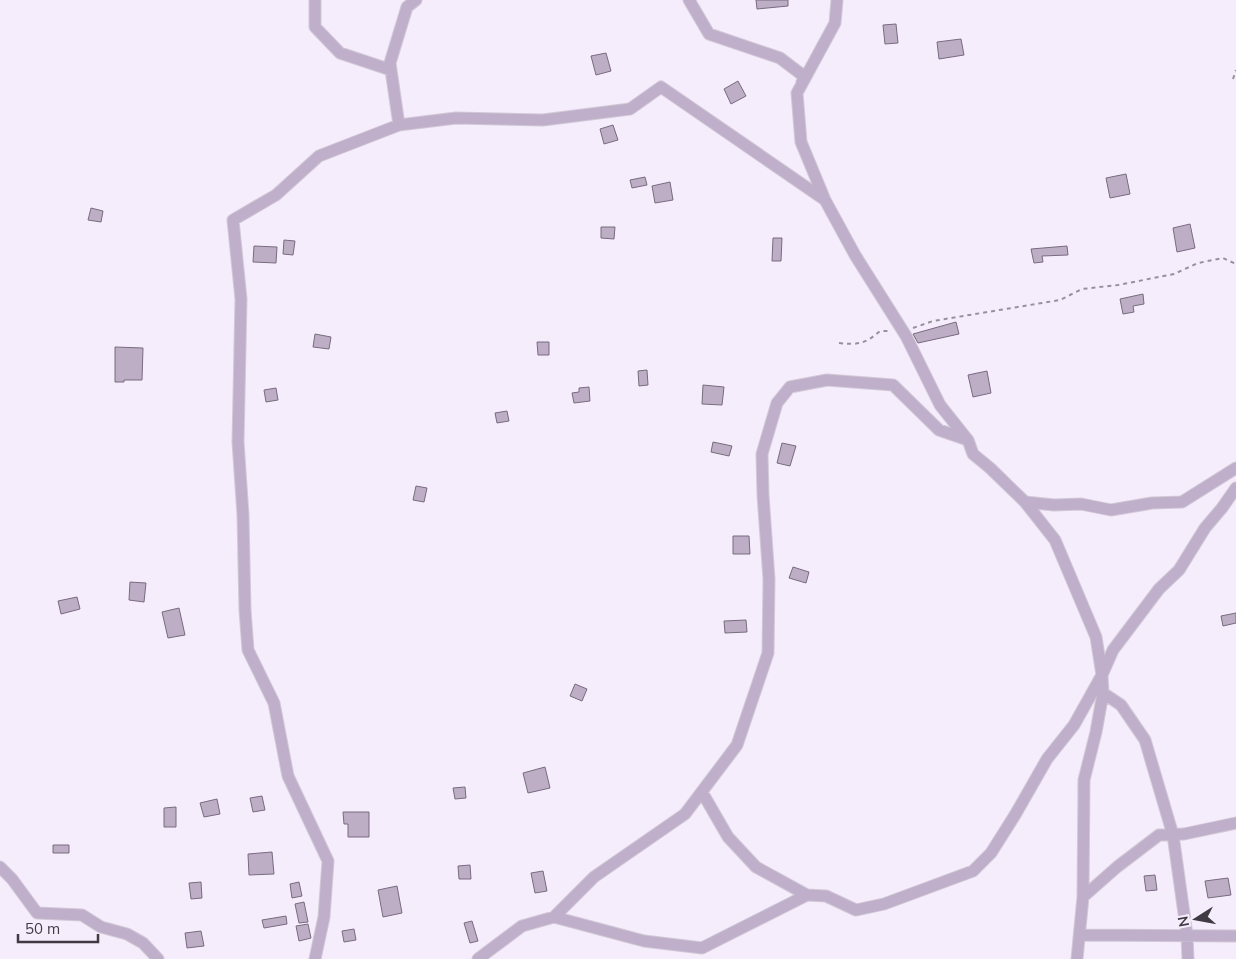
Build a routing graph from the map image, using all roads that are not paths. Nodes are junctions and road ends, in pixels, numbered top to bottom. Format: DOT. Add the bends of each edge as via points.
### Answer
graph roads {
  1 [pos="314,0"];
  2 [pos="416,0"];
  3 [pos="689,0"];
  4 [pos="837,0"];
  5 [pos="391,70"];
  6 [pos="797,93"];
  7 [pos="399,125"];
  8 [pos="825,200"];
  9 [pos="968,440"];
  10 [pos="1236,468"];
  11 [pos="1236,488"];
  12 [pos="1025,502"];
  13 [pos="1102,675"];
  14 [pos="1103,693"];
  15 [pos="702,792"];
  16 [pos="1236,823"];
  17 [pos="1173,835"];
  18 [pos="0,867"];
  19 [pos="807,895"];
  20 [pos="1083,897"];
  21 [pos="554,917"];
  22 [pos="1080,934"];
  23 [pos="1187,935"];
  24 [pos="1236,936"];
  25 [pos="158,959"];
  26 [pos="315,959"];
  27 [pos="478,959"];
  28 [pos="1077,959"];
  29 [pos="1188,959"];
  1 -- 5 [label="street" via="315,26 340,53"];
  2 -- 5 [label="street" via="407,7 390,63"];
  3 -- 6 [label="street" via="709,34 780,58 805,77"];
  4 -- 6 [label="street" via="834,23"];
  5 -- 7 [label="street"];
  6 -- 8 [label="street" via="801,142"];
  7 -- 8 [label="street" via="456,118 544,120 630,109 661,87"];
  7 -- 26 [label="street" via="319,156 276,194 232,220 241,299 238,442 248,650 274,703 288,776 328,860 324,916"];
  8 -- 9 [label="street" via="854,255 903,331 940,405"];
  9 -- 12 [label="street" via="973,454"];
  9 -- 15 [label="street" via="939,430 893,385 827,380 790,388 777,403 762,454 769,579 768,653 737,745"];
  10 -- 12 [label="street" via="1182,502 1111,510 1081,504"];
  11 -- 13 [label="street" via="1205,528 1179,570 1159,589 1112,650"];
  12 -- 13 [label="street" via="1055,540 1096,637"];
  13 -- 14 [label="street"];
  13 -- 19 [label="street" via="1074,725 1047,759 1000,838 973,871 884,904 856,910 826,896"];
  14 -- 17 [label="street" via="1121,705 1145,740"];
  14 -- 20 [label="street" via="1084,780"];
  15 -- 19 [label="street" via="728,837 756,867"];
  15 -- 21 [label="street" via="685,814 594,877"];
  16 -- 17 [label="street"];
  17 -- 20 [label="street" via="1159,835"];
  17 -- 23 [label="street"];
  18 -- 25 [label="street" via="37,913 82,915 101,927 127,934"];
  19 -- 21 [label="street" via="702,948 644,941"];
  20 -- 22 [label="street"];
  21 -- 27 [label="street" via="522,926"];
  22 -- 23 [label="street"];
  22 -- 28 [label="street"];
  23 -- 24 [label="street"];
  23 -- 29 [label="street"];
}
